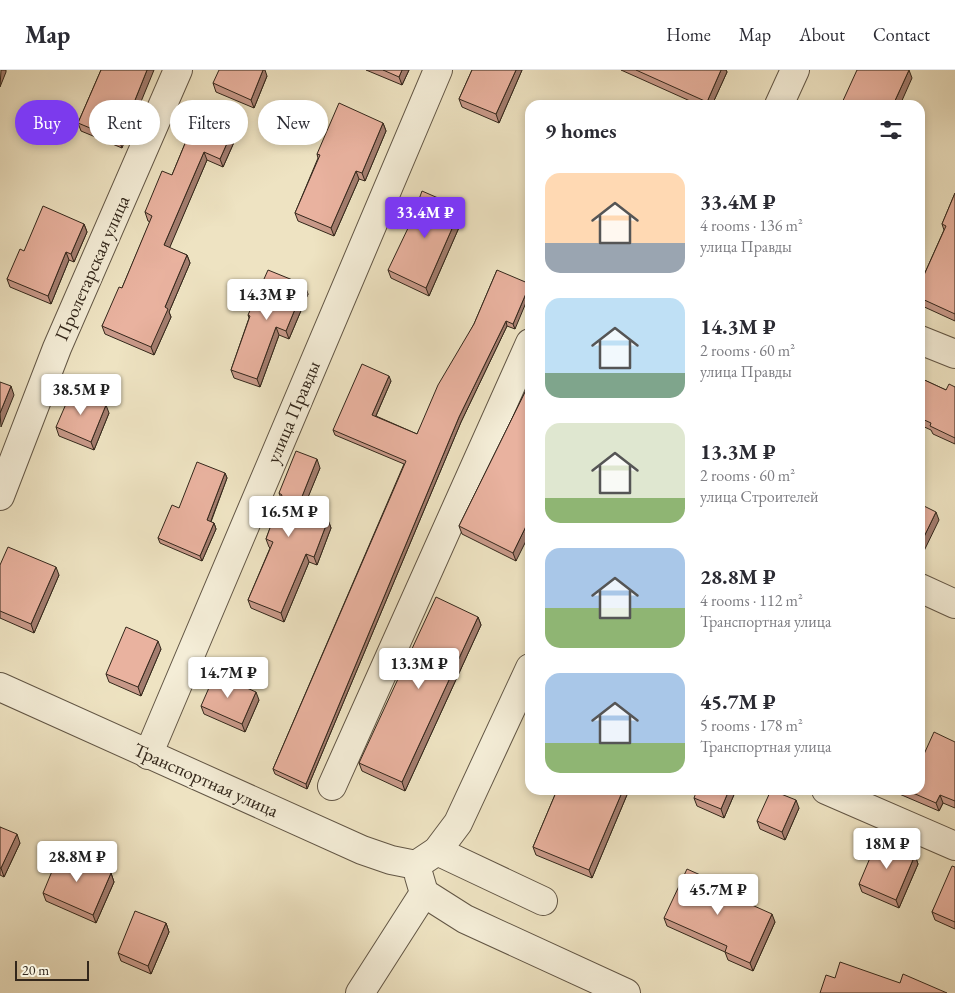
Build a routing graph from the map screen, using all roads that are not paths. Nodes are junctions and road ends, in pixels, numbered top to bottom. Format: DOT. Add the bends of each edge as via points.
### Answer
graph roads {
  1 [pos="178,70"];
  2 [pos="438,70"];
  3 [pos="794,70"];
  4 [pos="781,100"];
  5 [pos="925,342"];
  6 [pos="525,354"];
  7 [pos="955,354"];
  8 [pos="0,496"];
  9 [pos="925,590"];
  10 [pos="955,604"];
  11 [pos="525,679"];
  12 [pos="0,687"];
  13 [pos="148,754"];
  14 [pos="332,786"];
  15 [pos="838,795"];
  16 [pos="955,846"];
  17 [pos="426,858"];
  18 [pos="424,893"];
  19 [pos="543,901"];
  20 [pos="360,993"];
  21 [pos="626,993"];
  1 -- 8 [label="street, Пролетарская улица" via="57,348"];
  2 -- 13 [label="street, улица Правды"];
  3 -- 4 [label="street"];
  5 -- 7 [label="street"];
  6 -- 14 [label="street"];
  9 -- 10 [label="street"];
  11 -- 17 [label="street" via="458,823"];
  12 -- 13 [label="street, Транспортная улица"];
  13 -- 17 [label="street, Транспортная улица" via="362,850 391,860"];
  15 -- 16 [label="street"];
  17 -- 18 [label="street"];
  17 -- 19 [label="street, Транспортная улица"];
  18 -- 20 [label="street"];
  18 -- 21 [label="street" via="465,919"];
}
